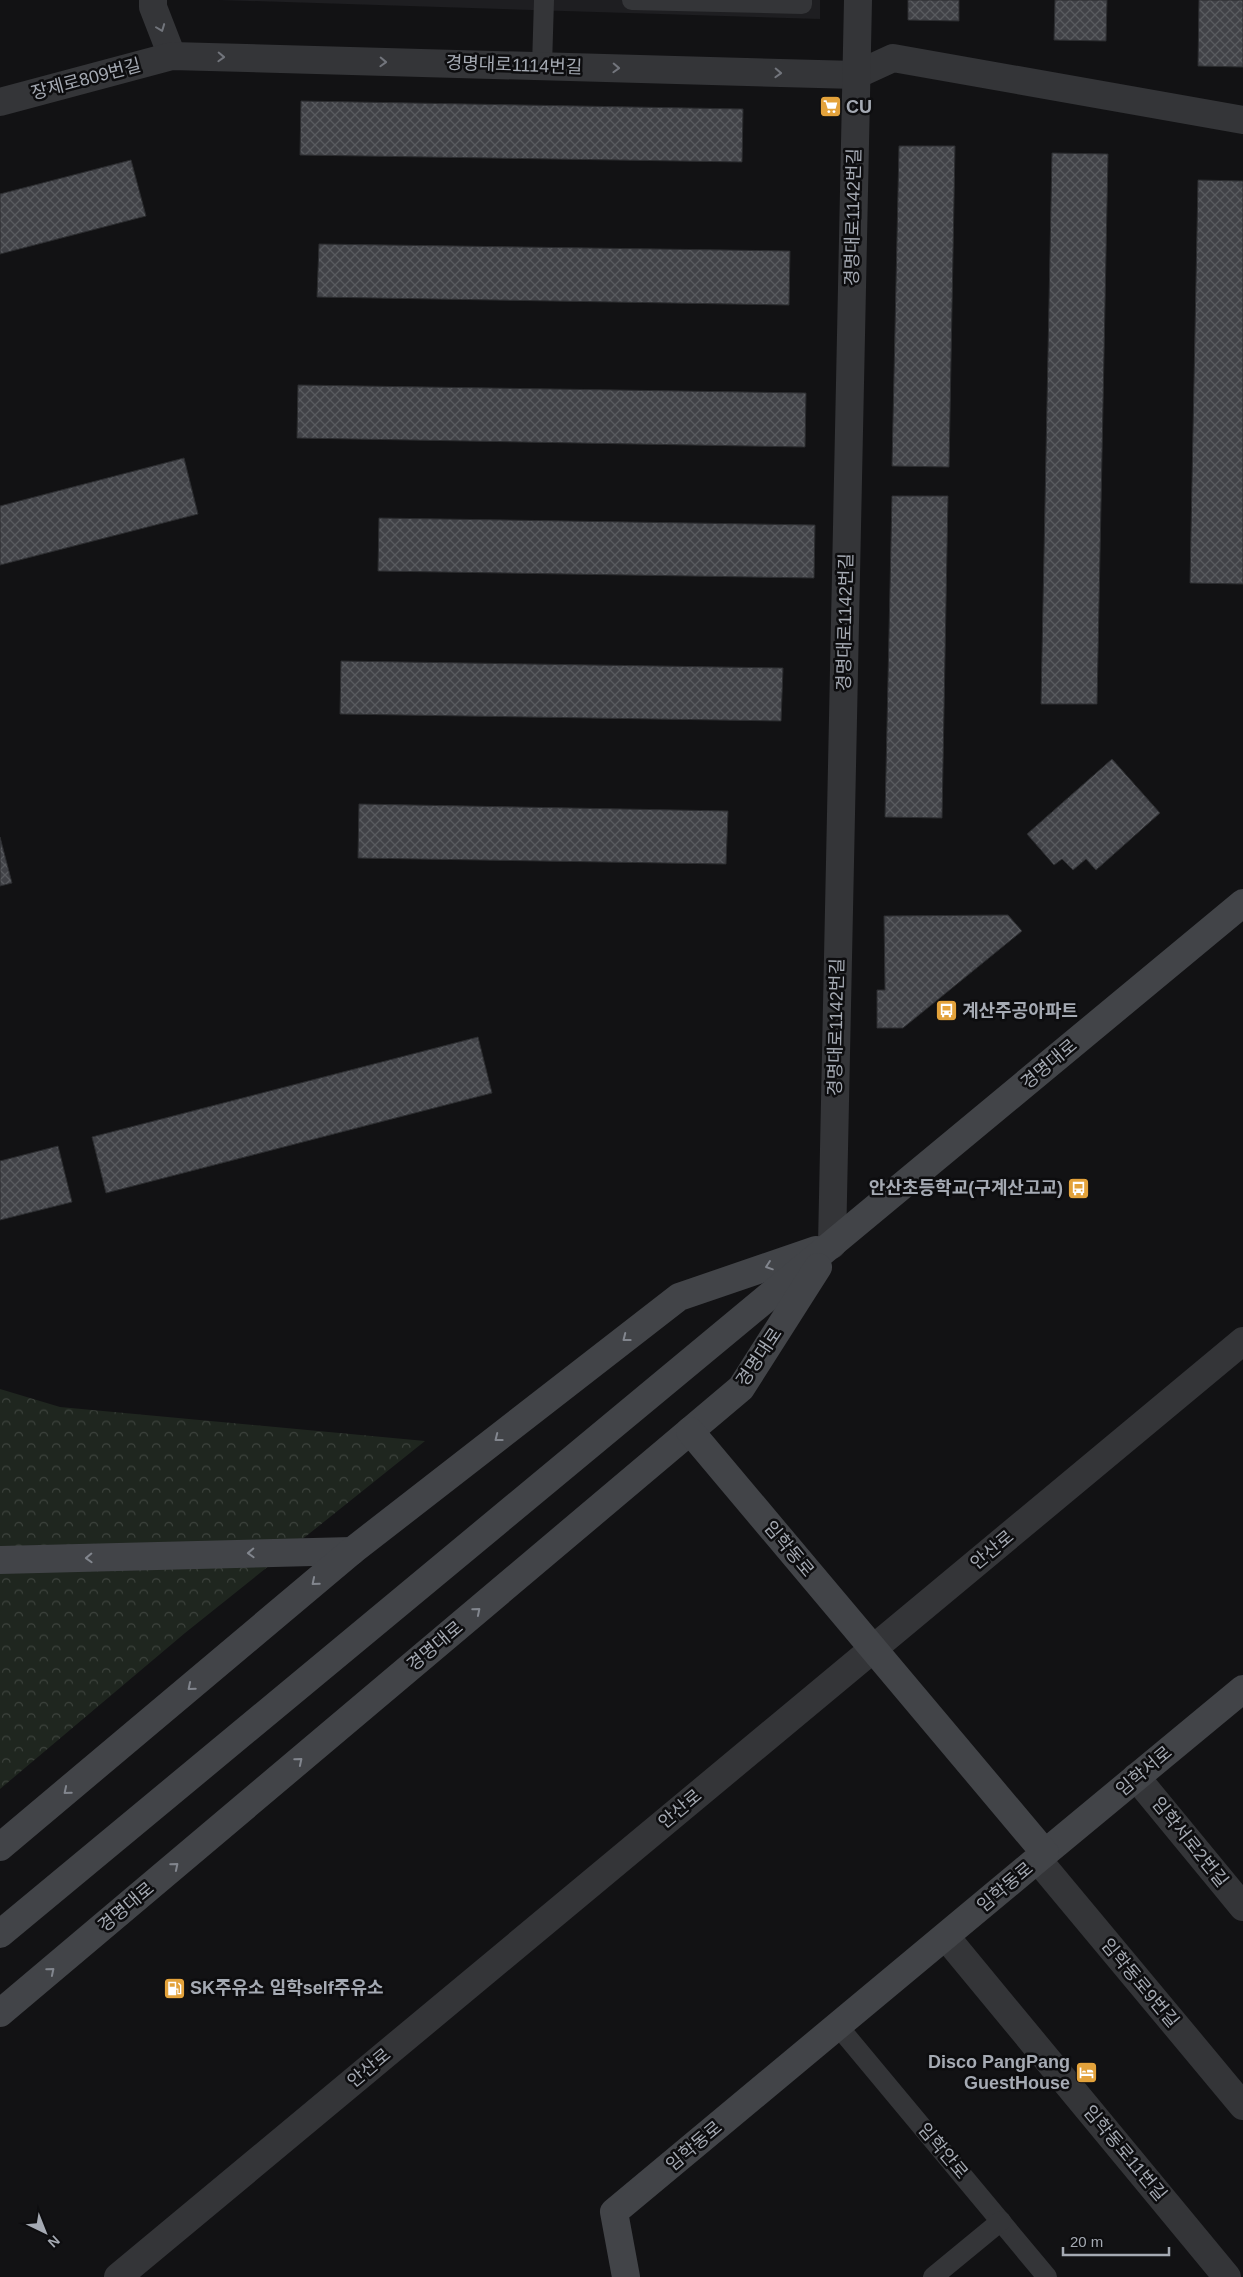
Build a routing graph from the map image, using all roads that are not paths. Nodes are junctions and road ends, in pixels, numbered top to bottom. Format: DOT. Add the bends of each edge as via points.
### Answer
graph roads {
  1 [pos="153,0"];
  2 [pos="544,0"];
  3 [pos="632,0"];
  4 [pos="802,0"];
  5 [pos="858,0"];
  6 [pos="172,56"];
  7 [pos="542,66"];
  8 [pos="856,75"];
  9 [pos="0,102"];
  10 [pos="1243,120"];
  11 [pos="1243,903"];
  12 [pos="832,1245"];
  13 [pos="1243,1341"];
  14 [pos="690,1430"];
  15 [pos="352,1550"];
  16 [pos="0,1560"];
  17 [pos="873,1648"];
  18 [pos="1243,1689"];
  19 [pos="1136,1777"];
  20 [pos="0,1848"];
  21 [pos="1042,1856"];
  22 [pos="1243,1907"];
  23 [pos="0,1934"];
  24 [pos="946,1937"];
  25 [pos="0,1992"];
  26 [pos="27,1992"];
  27 [pos="0,2013"];
  28 [pos="838,2026"];
  29 [pos="1243,2106"];
  30 [pos="1001,2221"];
  31 [pos="118,2277"];
  32 [pos="626,2277"];
  33 [pos="933,2277"];
  34 [pos="1047,2277"];
  35 [pos="1227,2277"];
  1 -- 6 [label="street, one-way"];
  2 -- 7 [label="lane"];
  3 -- 4 [label="lane" via="802,4"];
  5 -- 8 [label="street, 경명대로1142번길"];
  6 -- 7 [label="street, 경명대로1114번길, one-way"];
  6 -- 9 [label="street, 장제로809번길"];
  7 -- 8 [label="street, 경명대로1114번길, one-way"];
  8 -- 10 [label="street" via="893,58"];
  8 -- 12 [label="street, 경명대로1142번길"];
  11 -- 12 [label="street, 경명대로"];
  12 -- 14 [label="street, 경명대로" via="741,1388"];
  12 -- 15 [label="street, 경명대로, one-way" via="679,1297"];
  12 -- 23 [label="street, 경명대로"];
  13 -- 17 [label="street, 안산로"];
  14 -- 17 [label="street, 임학동로"];
  26 -- 14 [label="street, 경명대로, one-way"];
  15 -- 16 [label="street, one-way"];
  15 -- 20 [label="street, 경명대로, one-way"];
  17 -- 21 [label="street, 임학동로"];
  17 -- 31 [label="street, 안산로"];
  18 -- 19 [label="street, 임학서로"];
  19 -- 21 [label="street, 임학서로"];
  19 -- 22 [label="street, 임학서로2번길"];
  21 -- 24 [label="street, 임학동로"];
  21 -- 29 [label="street, 임학동로9번길"];
  24 -- 28 [label="street, 임학동로"];
  24 -- 35 [label="street, 임학동로11번길"];
  25 -- 26 [label="street"];
  26 -- 27 [label="street, 경명대로"];
  28 -- 30 [label="lane, 임학안로"];
  28 -- 32 [label="street, 임학동로" via="614,2212"];
  30 -- 33 [label="lane"];
  30 -- 34 [label="lane, 임학안로"];
}
